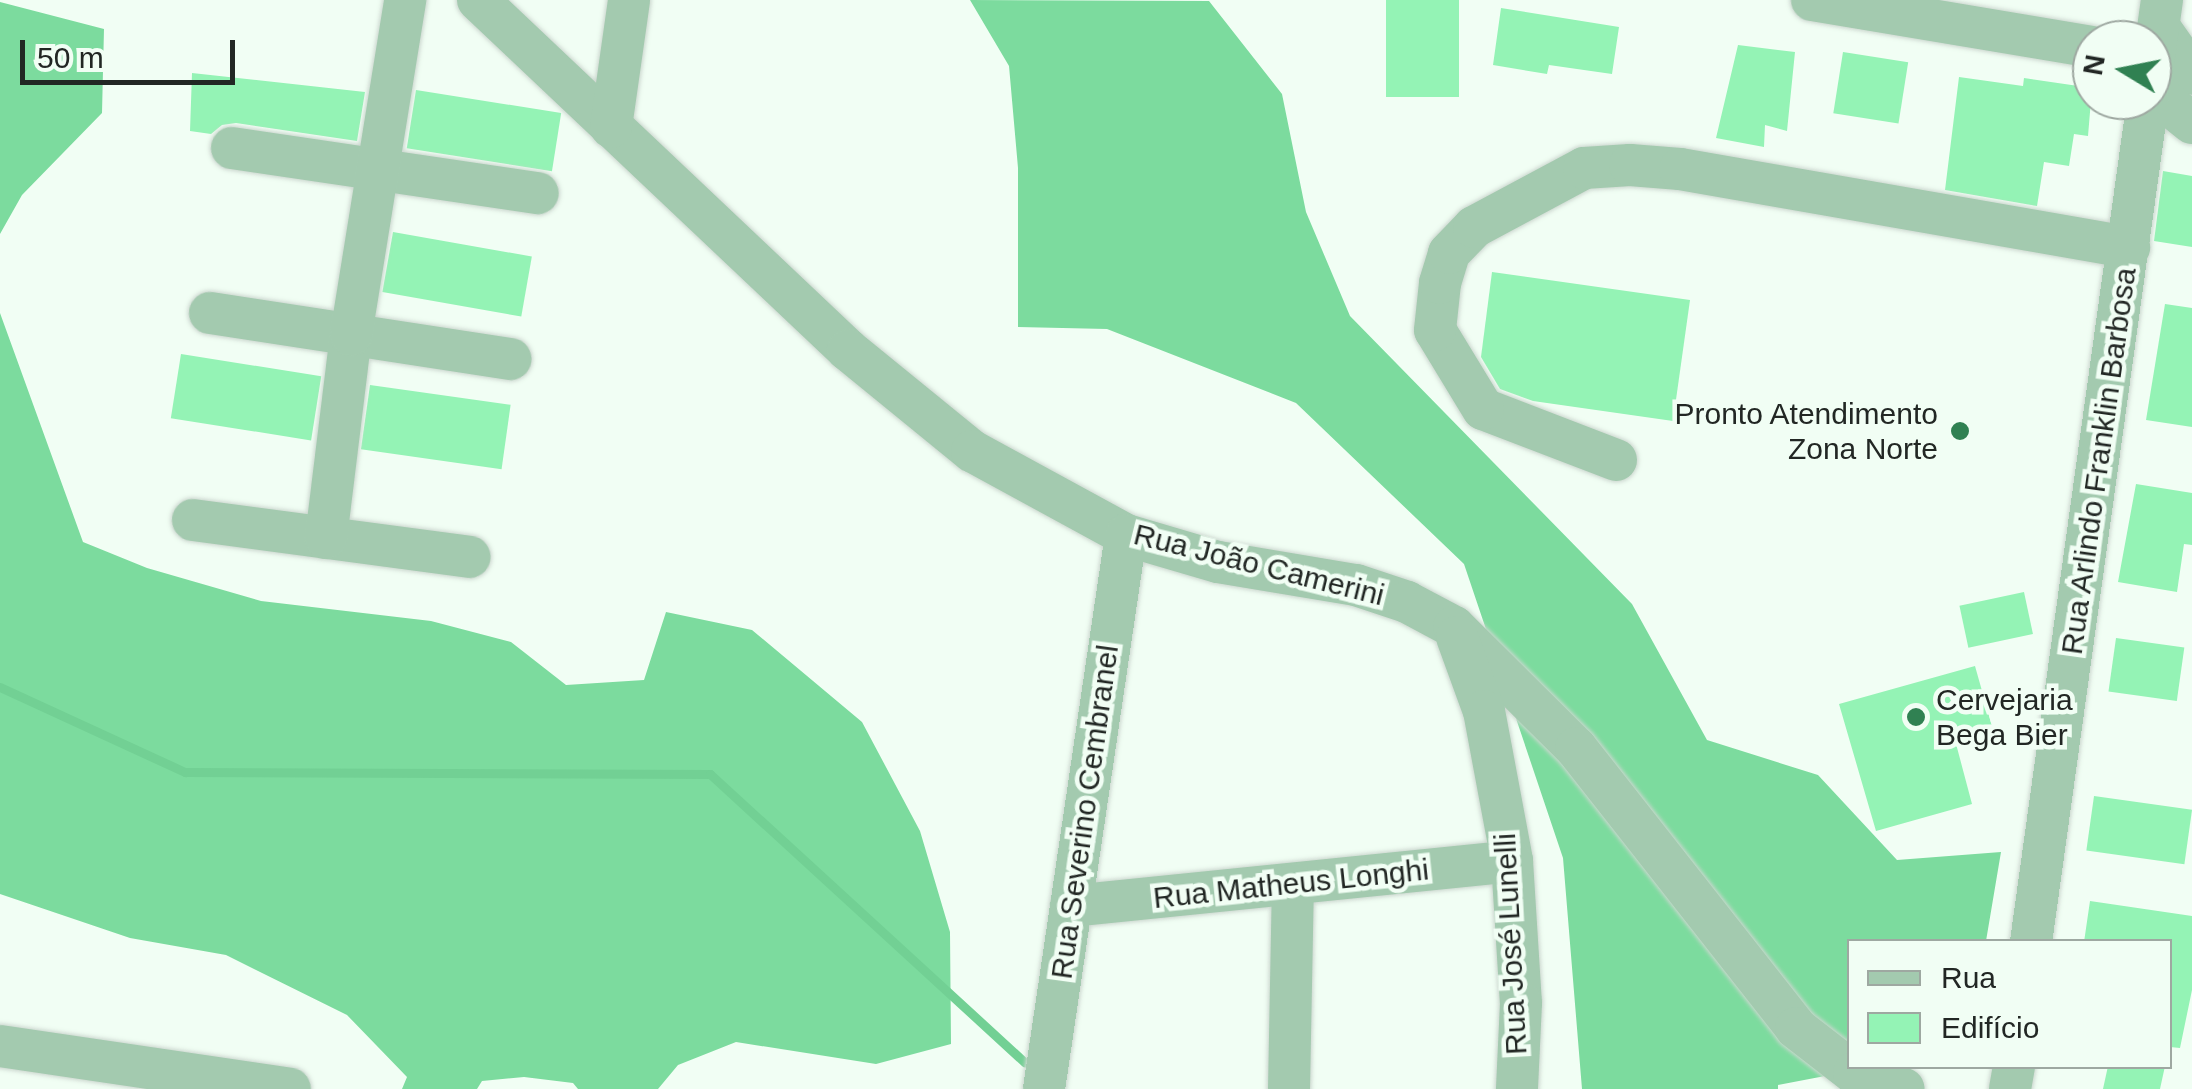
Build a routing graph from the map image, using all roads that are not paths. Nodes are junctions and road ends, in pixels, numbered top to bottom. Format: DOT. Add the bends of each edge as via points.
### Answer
graph roads {
  1 [pos="405,0"];
  2 [pos="478,0"];
  3 [pos="629,0"];
  4 [pos="1812,0"];
  5 [pos="2072,45"];
  6 [pos="2172,80"];
  7 [pos="2145,120"];
  8 [pos="2192,124"];
  9 [pos="610,127"];
  10 [pos="232,148"];
  11 [pos="378,167"];
  12 [pos="538,193"];
  13 [pos="2129,247"];
  14 [pos="210,314"];
  15 [pos="351,335"];
  16 [pos="511,359"];
  17 [pos="1616,460"];
  18 [pos="192,520"];
  19 [pos="1126,534"];
  20 [pos="326,538"];
  21 [pos="470,556"];
  22 [pos="1454,627"];
  23 [pos="1512,861"];
  24 [pos="1293,884"];
  25 [pos="1070,906"];
  26 [pos="2031,939"];
  27 [pos="0,1046"];
  28 [pos="1847,1068"];
  29 [pos="1849,1069"];
  30 [pos="290,1089"];
  31 [pos="1044,1089"];
  32 [pos="1289,1089"];
  33 [pos="1517,1089"];
  34 [pos="1904,1089"];
  1 -- 11 [label="street"];
  2 -- 9 [label="street, Rua João Camerini"];
  3 -- 9 [label="street"];
  4 -- 5 [label="street"];
  6 -- 8 [label="street"];
  7 -- 13 [label="street, Rua Arlindo Franklin Barbosa"];
  9 -- 19 [label="street, Rua João Camerini" via="848,350 972,451"];
  10 -- 11 [label="street"];
  11 -- 12 [label="street"];
  11 -- 15 [label="street"];
  13 -- 17 [label="street" via="1680,169 1584,168 1474,227 1449,253 1435,330 1483,409"];
  13 -- 26 [label="street, Rua Arlindo Franklin Barbosa"];
  14 -- 15 [label="street"];
  15 -- 16 [label="street"];
  15 -- 20 [label="street"];
  18 -- 20 [label="street"];
  19 -- 22 [label="street, Rua João Camerini" via="1218,562 1356,585"];
  19 -- 25 [label="street, Rua Severino Cembranel"];
  20 -- 21 [label="street"];
  22 -- 23 [label="street, Rua José Lunelli" via="1484,712"];
  22 -- 28 [label="street, Rua João Camerini" via="1576,748 1796,1028"];
  23 -- 24 [label="street, Rua Matheus Longhi"];
  23 -- 33 [label="street, Rua José Lunelli" via="1521,1002"];
  24 -- 25 [label="street, Rua Matheus Longhi"];
  24 -- 32 [label="street"];
  25 -- 31 [label="street, Rua Severino Cembranel"];
  27 -- 30 [label="street"];
  29 -- 34 [label="street, Rua João Camerini"];
}
